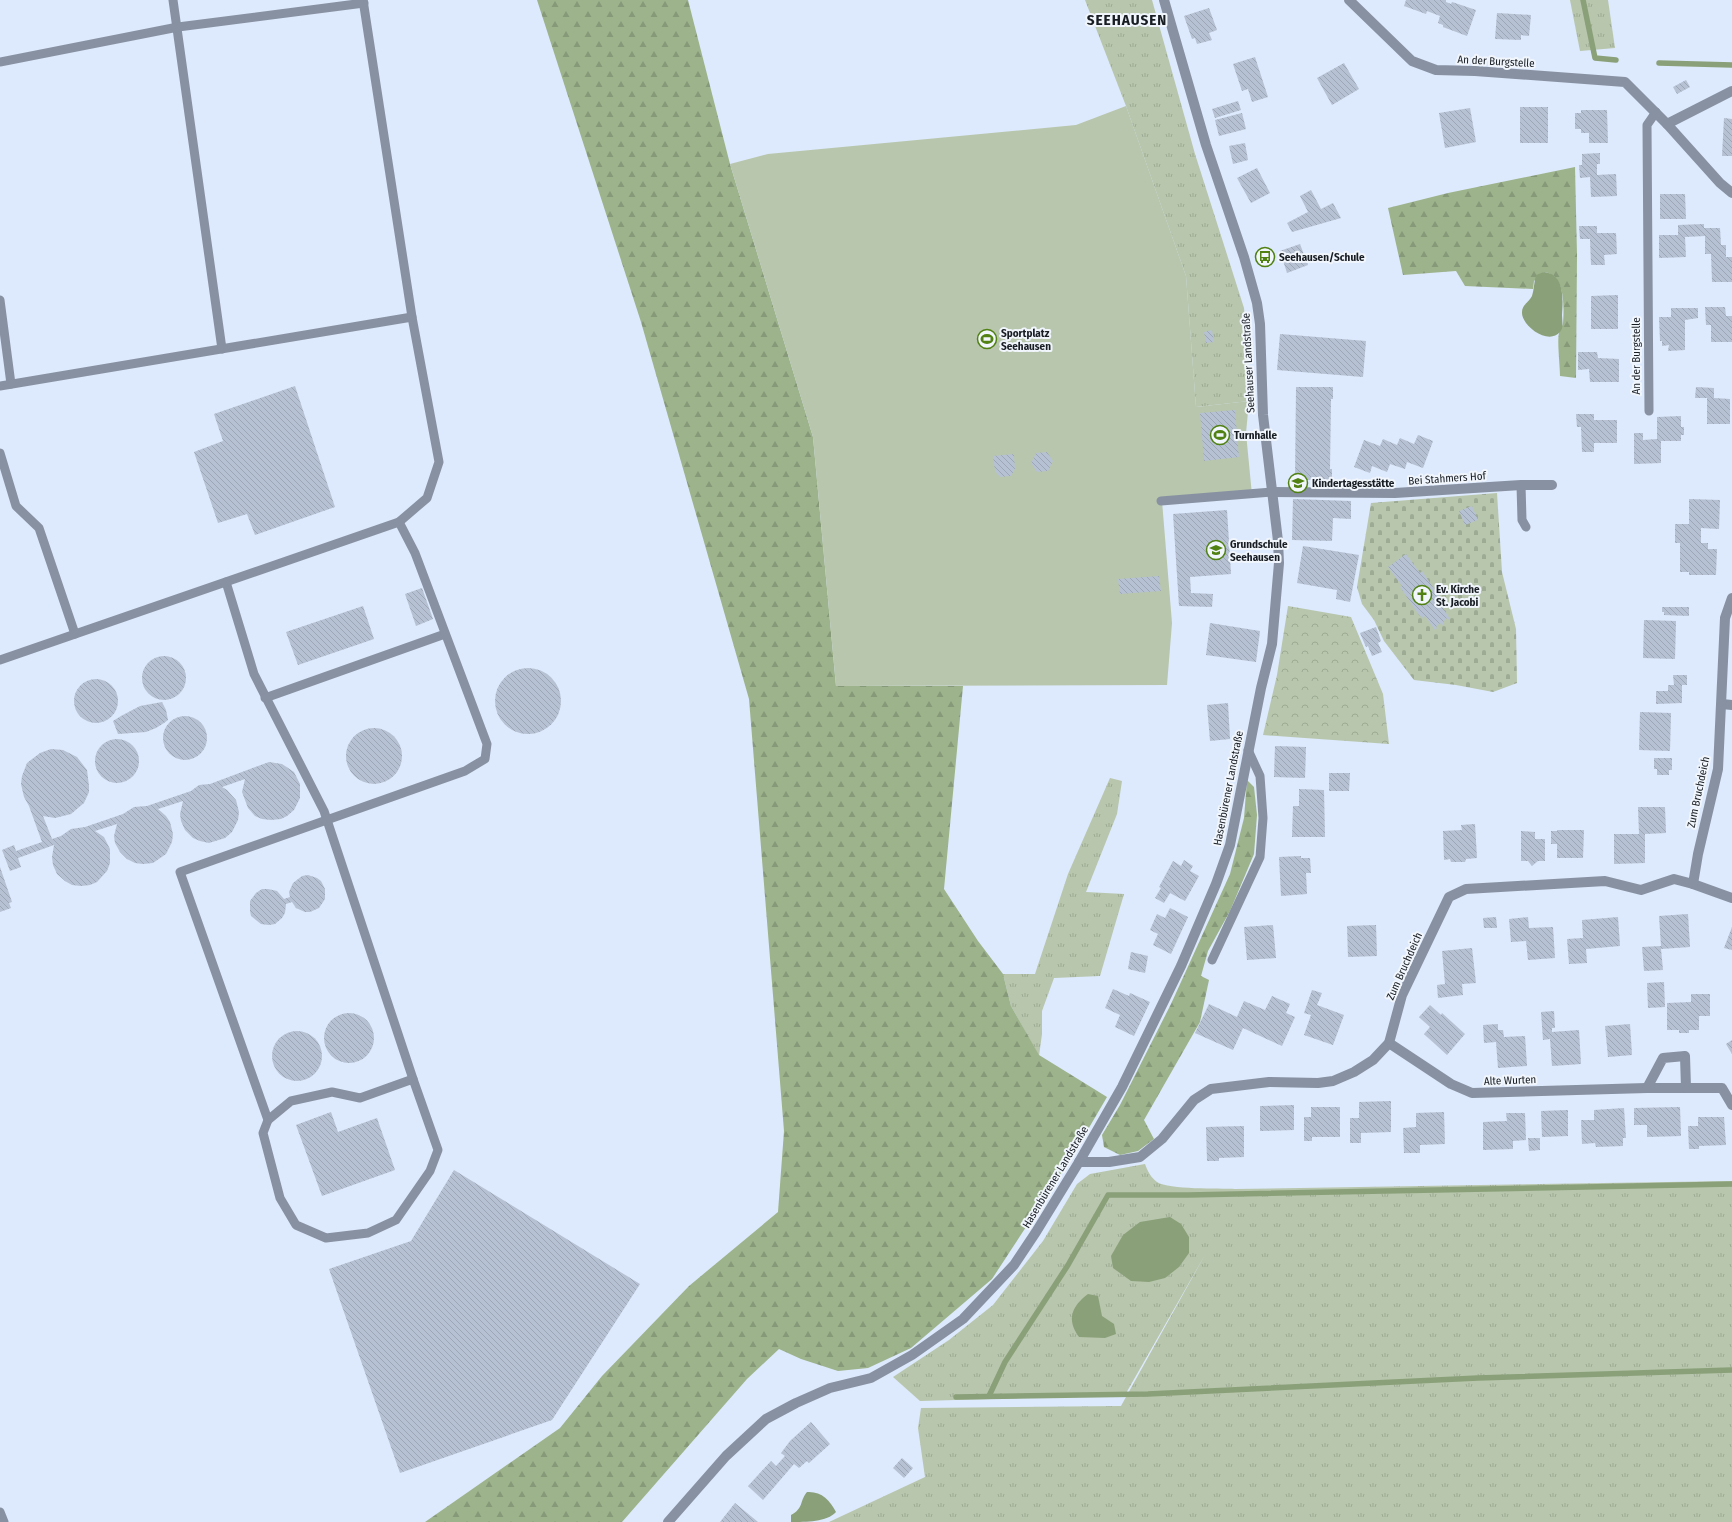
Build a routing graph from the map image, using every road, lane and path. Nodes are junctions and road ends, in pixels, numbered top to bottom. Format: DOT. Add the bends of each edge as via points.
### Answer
graph roads {
  1 [pos="174,0"];
  2 [pos="1164,0"];
  3 [pos="1349,0"];
  4 [pos="363,2"];
  5 [pos="178,27"];
  6 [pos="0,62"];
  7 [pos="1732,91"];
  8 [pos="1656,112"];
  9 [pos="1667,124"];
  10 [pos="1732,193"];
  11 [pos="0,300"];
  12 [pos="412,317"];
  13 [pos="222,349"];
  14 [pos="11,384"];
  15 [pos="0,386"];
  16 [pos="1648,411"];
  17 [pos="0,453"];
  18 [pos="1521,485"];
  19 [pos="1552,485"];
  20 [pos="1272,492"];
  21 [pos="1161,501"];
  22 [pos="399,522"];
  23 [pos="1526,527"];
  24 [pos="226,582"];
  25 [pos="1732,598"];
  26 [pos="75,634"];
  27 [pos="445,634"];
  28 [pos="0,660"];
  29 [pos="1261,688"];
  30 [pos="265,698"];
  31 [pos="1722,704"];
  32 [pos="1732,706"];
  33 [pos="1248,750"];
  34 [pos="327,819"];
  35 [pos="1694,884"];
  36 [pos="1732,898"];
  37 [pos="1212,960"];
  38 [pos="1389,1043"];
  39 [pos="413,1079"];
  40 [pos="1646,1088"];
  41 [pos="1686,1088"];
  42 [pos="1731,1100"];
  43 [pos="268,1120"];
  44 [pos="1079,1162"];
  45 [pos="0,1512"];
  46 [pos="4,1522"];
  47 [pos="668,1522"];
  1 -- 5 [label="lane"];
  2 -- 20 [label="street, Seehauser Landstraße" via="1256,303 1260,324 1263,415"];
  3 -- 8 [label="street, An der Burgstelle" via="1412,61 1436,70 1625,82"];
  4 -- 5 [label="lane"];
  4 -- 12 [label="lane"];
  5 -- 6 [label="lane"];
  5 -- 13 [label="lane"];
  7 -- 9 [label="street"];
  8 -- 9 [label="street, An der Burgstelle"];
  8 -- 16 [label="lane, An der Burgstelle" via="1647,125"];
  9 -- 10 [label="street"];
  11 -- 14 [label="lane"];
  12 -- 13 [label="lane"];
  12 -- 22 [label="lane" via="439,462 427,498"];
  13 -- 14 [label="lane"];
  14 -- 15 [label="lane"];
  17 -- 26 [label="lane" via="16,506 39,528"];
  18 -- 19 [label="street, Bei Stahmers Hof"];
  18 -- 20 [label="street, Bei Stahmers Hof" via="1395,493"];
  18 -- 23 [label="lane" via="1522,520"];
  20 -- 21 [label="lane"];
  20 -- 29 [label="street, Seehauser Landstraße" via="1279,563 1272,644"];
  22 -- 24 [label="lane"];
  22 -- 27 [label="lane" via="415,553"];
  24 -- 26 [label="lane"];
  24 -- 30 [label="lane" via="254,674"];
  25 -- 31 [label="street, Zum Bruchdeich" via="1725,618"];
  26 -- 28 [label="lane"];
  27 -- 30 [label="lane"];
  27 -- 34 [label="lane" via="487,744 485,759 465,771"];
  29 -- 33 [label="street, Hasenbürener Landstraße"];
  30 -- 34 [label="lane"];
  31 -- 32 [label="street"];
  31 -- 35 [label="street, Zum Bruchdeich" via="1718,769 1698,854"];
  33 -- 37 [label="lane" via="1260,776 1263,818 1260,857"];
  33 -- 44 [label="street, Hasenbürener Landstraße" via="1230,845 1216,884 1122,1087"];
  34 -- 39 [label="lane"];
  34 -- 43 [label="lane" via="180,872"];
  35 -- 36 [label="street, Zum Bruchdeich"];
  35 -- 38 [label="street, Zum Bruchdeich" via="1674,879 1641,890 1605,881 1466,889 1449,897 1402,995"];
  38 -- 40 [label="street, Alte Wurten" via="1451,1084 1472,1093"];
  38 -- 44 [label="street, Zum Bruchdeich" via="1373,1060 1333,1081 1269,1082 1211,1089 1194,1100 1162,1139 1140,1157 1109,1162"];
  39 -- 43 [label="lane" via="360,1098 332,1092 291,1101"];
  39 -- 43 [label="lane" via="438,1150 430,1171 396,1220 368,1233 326,1238 296,1225 280,1198 263,1133"];
  40 -- 41 [label="street, Alte Wurten"];
  40 -- 41 [label="street" via="1663,1058 1685,1056"];
  41 -- 42 [label="street, Alte Wurten" via="1722,1088"];
  44 -- 47 [label="street, Hasenbürener Landstraße" via="1014,1265 963,1319 912,1355 871,1378 830,1388 766,1419 726,1456"];
  45 -- 46 [label="lane"];
}
